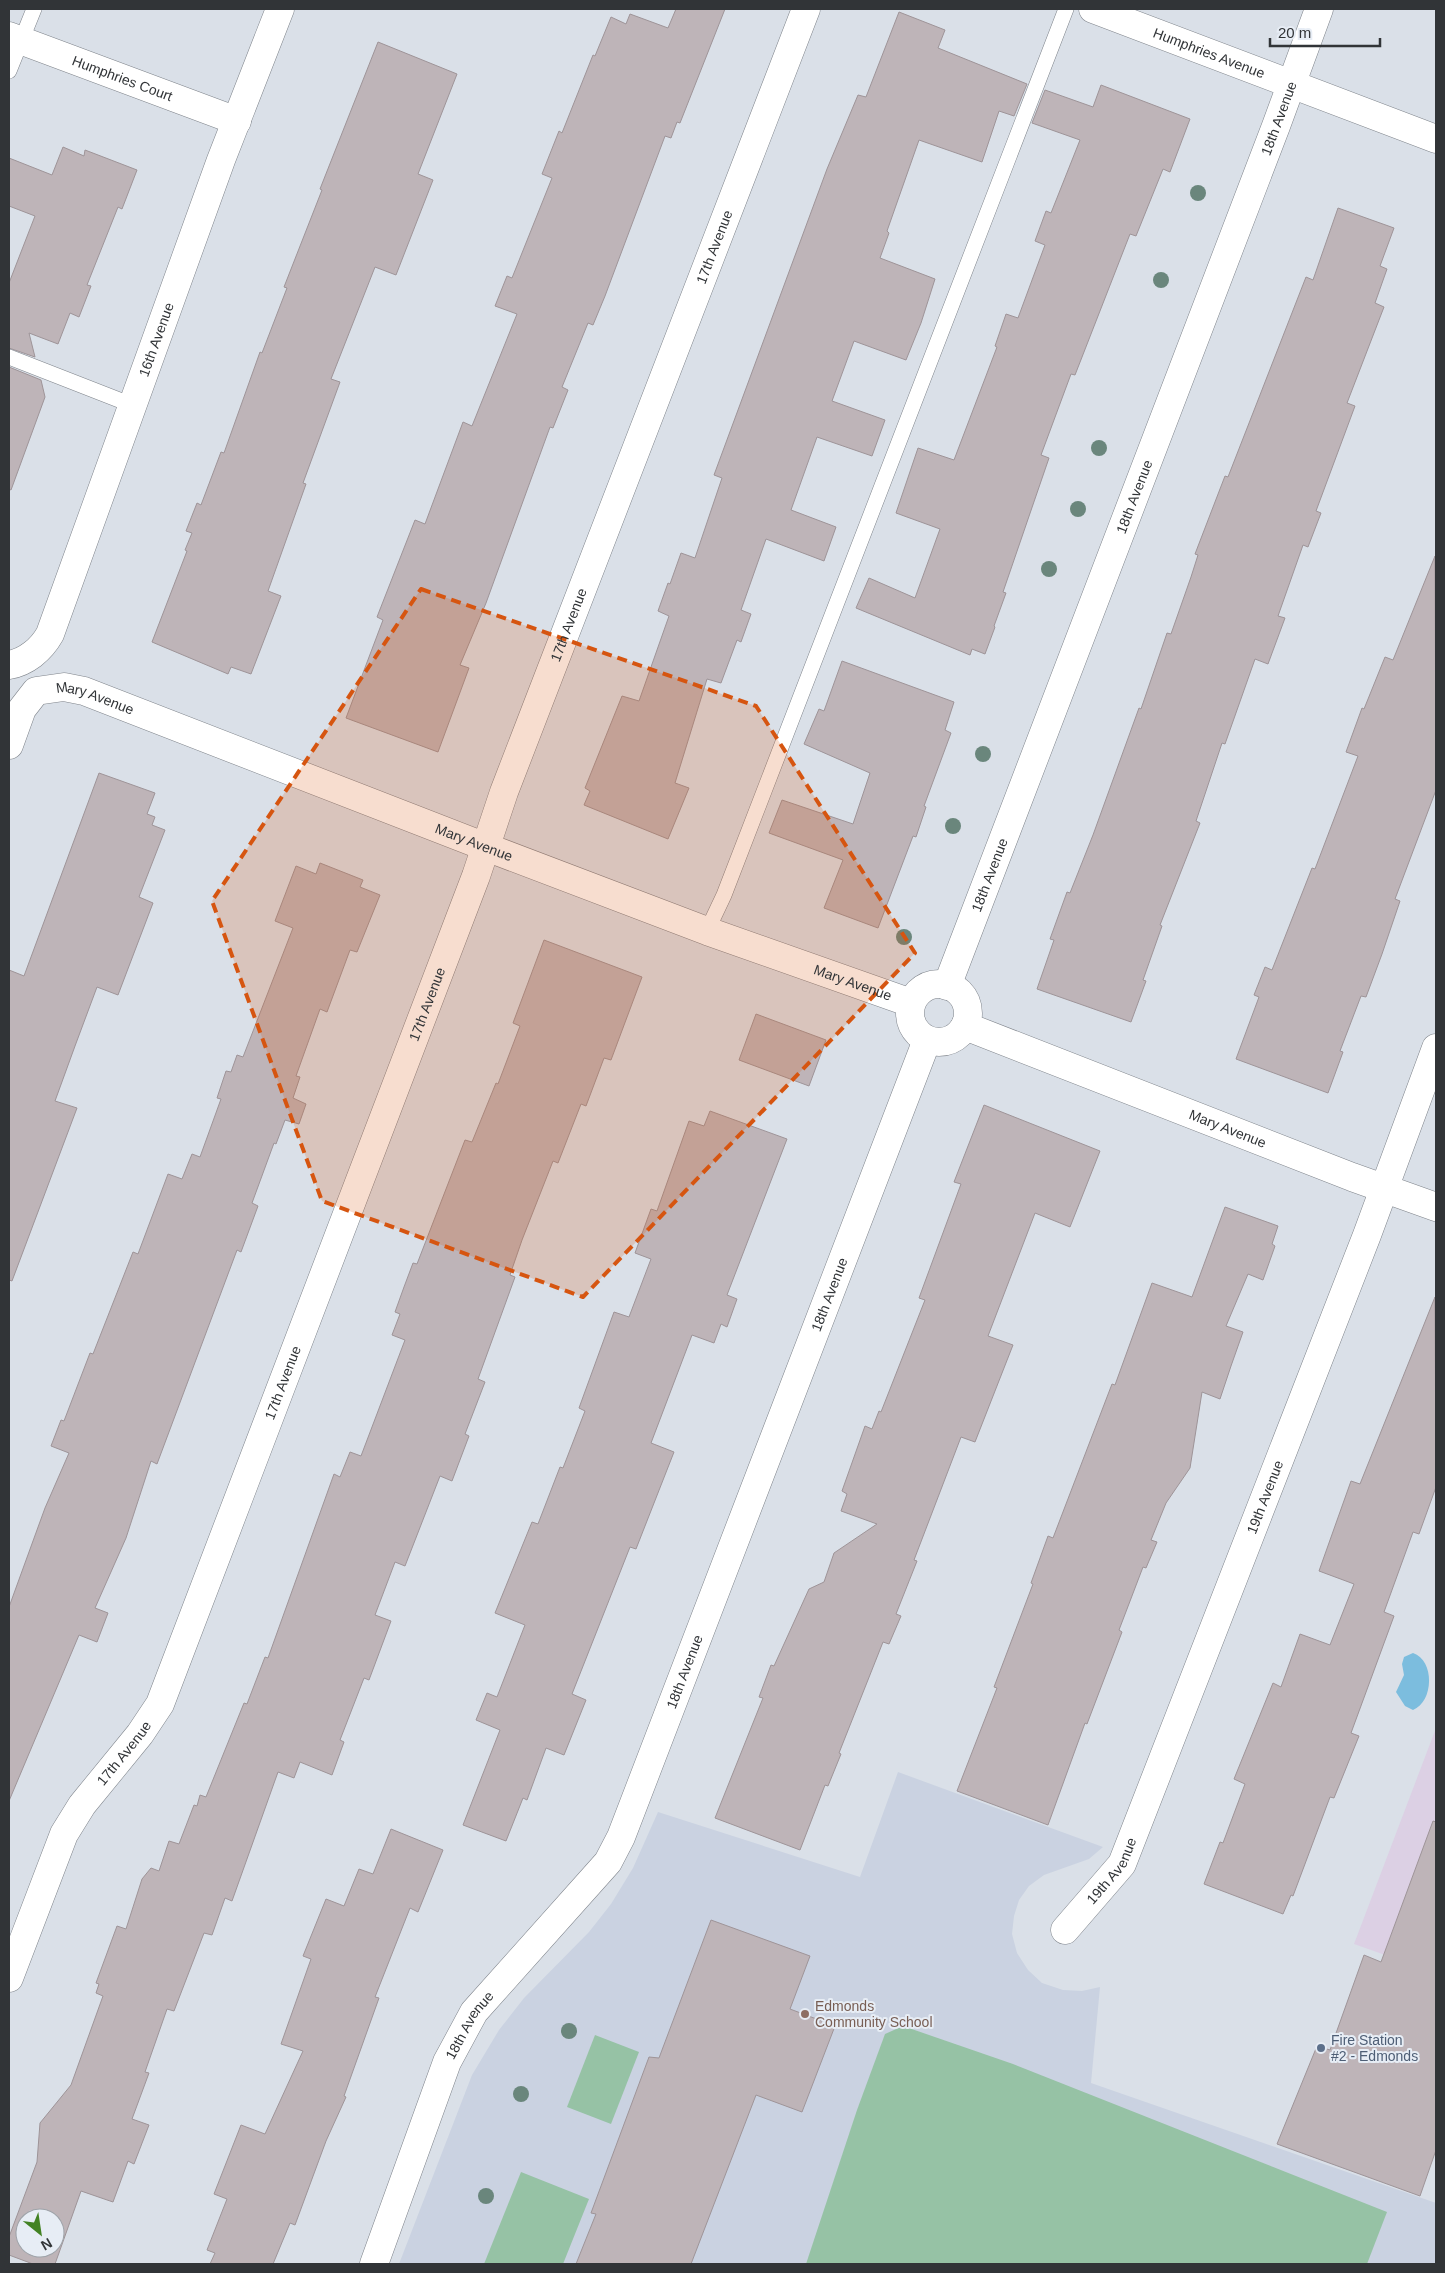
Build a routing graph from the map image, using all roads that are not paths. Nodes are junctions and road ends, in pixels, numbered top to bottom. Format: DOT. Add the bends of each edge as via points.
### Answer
graph roads {
  1 [pos="34,9"];
  2 [pos="280,9"];
  3 [pos="806,9"];
  4 [pos="1066,9"];
  5 [pos="1093,9"];
  6 [pos="1319,9"];
  7 [pos="15,38"];
  8 [pos="9,72"];
  9 [pos="1291,84"];
  10 [pos="237,121"];
  11 [pos="1436,139"];
  12 [pos="9,357"];
  13 [pos="132,405"];
  14 [pos="15,664"];
  15 [pos="9,745"];
  16 [pos="486,847"];
  17 [pos="707,931"];
  18 [pos="947,986"];
  19 [pos="911,1004"];
  20 [pos="965,1026"];
  21 [pos="927,1040"];
  22 [pos="1436,1048"];
  23 [pos="1383,1188"];
  24 [pos="1436,1207"];
  25 [pos="1065,1930"];
  26 [pos="9,1978"];
  27 [pos="374,2264"];
  1 -- 7 [label="lane"];
  2 -- 10 [label="street, 16th Avenue"];
  3 -- 16 [label="street, 17th Avenue" via="504,792"];
  4 -- 17 [label="lane" via="731,877"];
  5 -- 9 [label="street, Humphries Avenue"];
  6 -- 9 [label="street, 18th Avenue"];
  7 -- 8 [label="lane"];
  7 -- 10 [label="street, Humphries Court"];
  9 -- 11 [label="street, Humphries Avenue"];
  9 -- 18 [label="street, 18th Avenue"];
  10 -- 13 [label="street, 16th Avenue"];
  12 -- 13 [label="lane"];
  13 -- 14 [label="street, 16th Avenue" via="50,634 45,643"];
  15 -- 16 [label="street, Mary Avenue" via="22,709 36,691 64,687 84,691"];
  16 -- 17 [label="street, Mary Avenue"];
  16 -- 26 [label="street, 17th Avenue" via="160,1704 140,1734 82,1805 64,1834"];
  17 -- 19 [label="street, Mary Avenue"];
  18 -- 19 [label="street" via="939,984 922,990"];
  18 -- 20 [label="street" via="961,995 965,1002"];
  19 -- 21 [label="street" via="910,1021"];
  20 -- 21 [label="street" via="953,1039"];
  20 -- 23 [label="street, Mary Avenue"];
  21 -- 27 [label="street, 18th Avenue" via="621,1837 608,1862 474,2012 447,2062"];
  22 -- 23 [label="street, 19th Avenue"];
  23 -- 24 [label="street, Mary Avenue"];
  23 -- 25 [label="street, 19th Avenue" via="1122,1864"];
}
